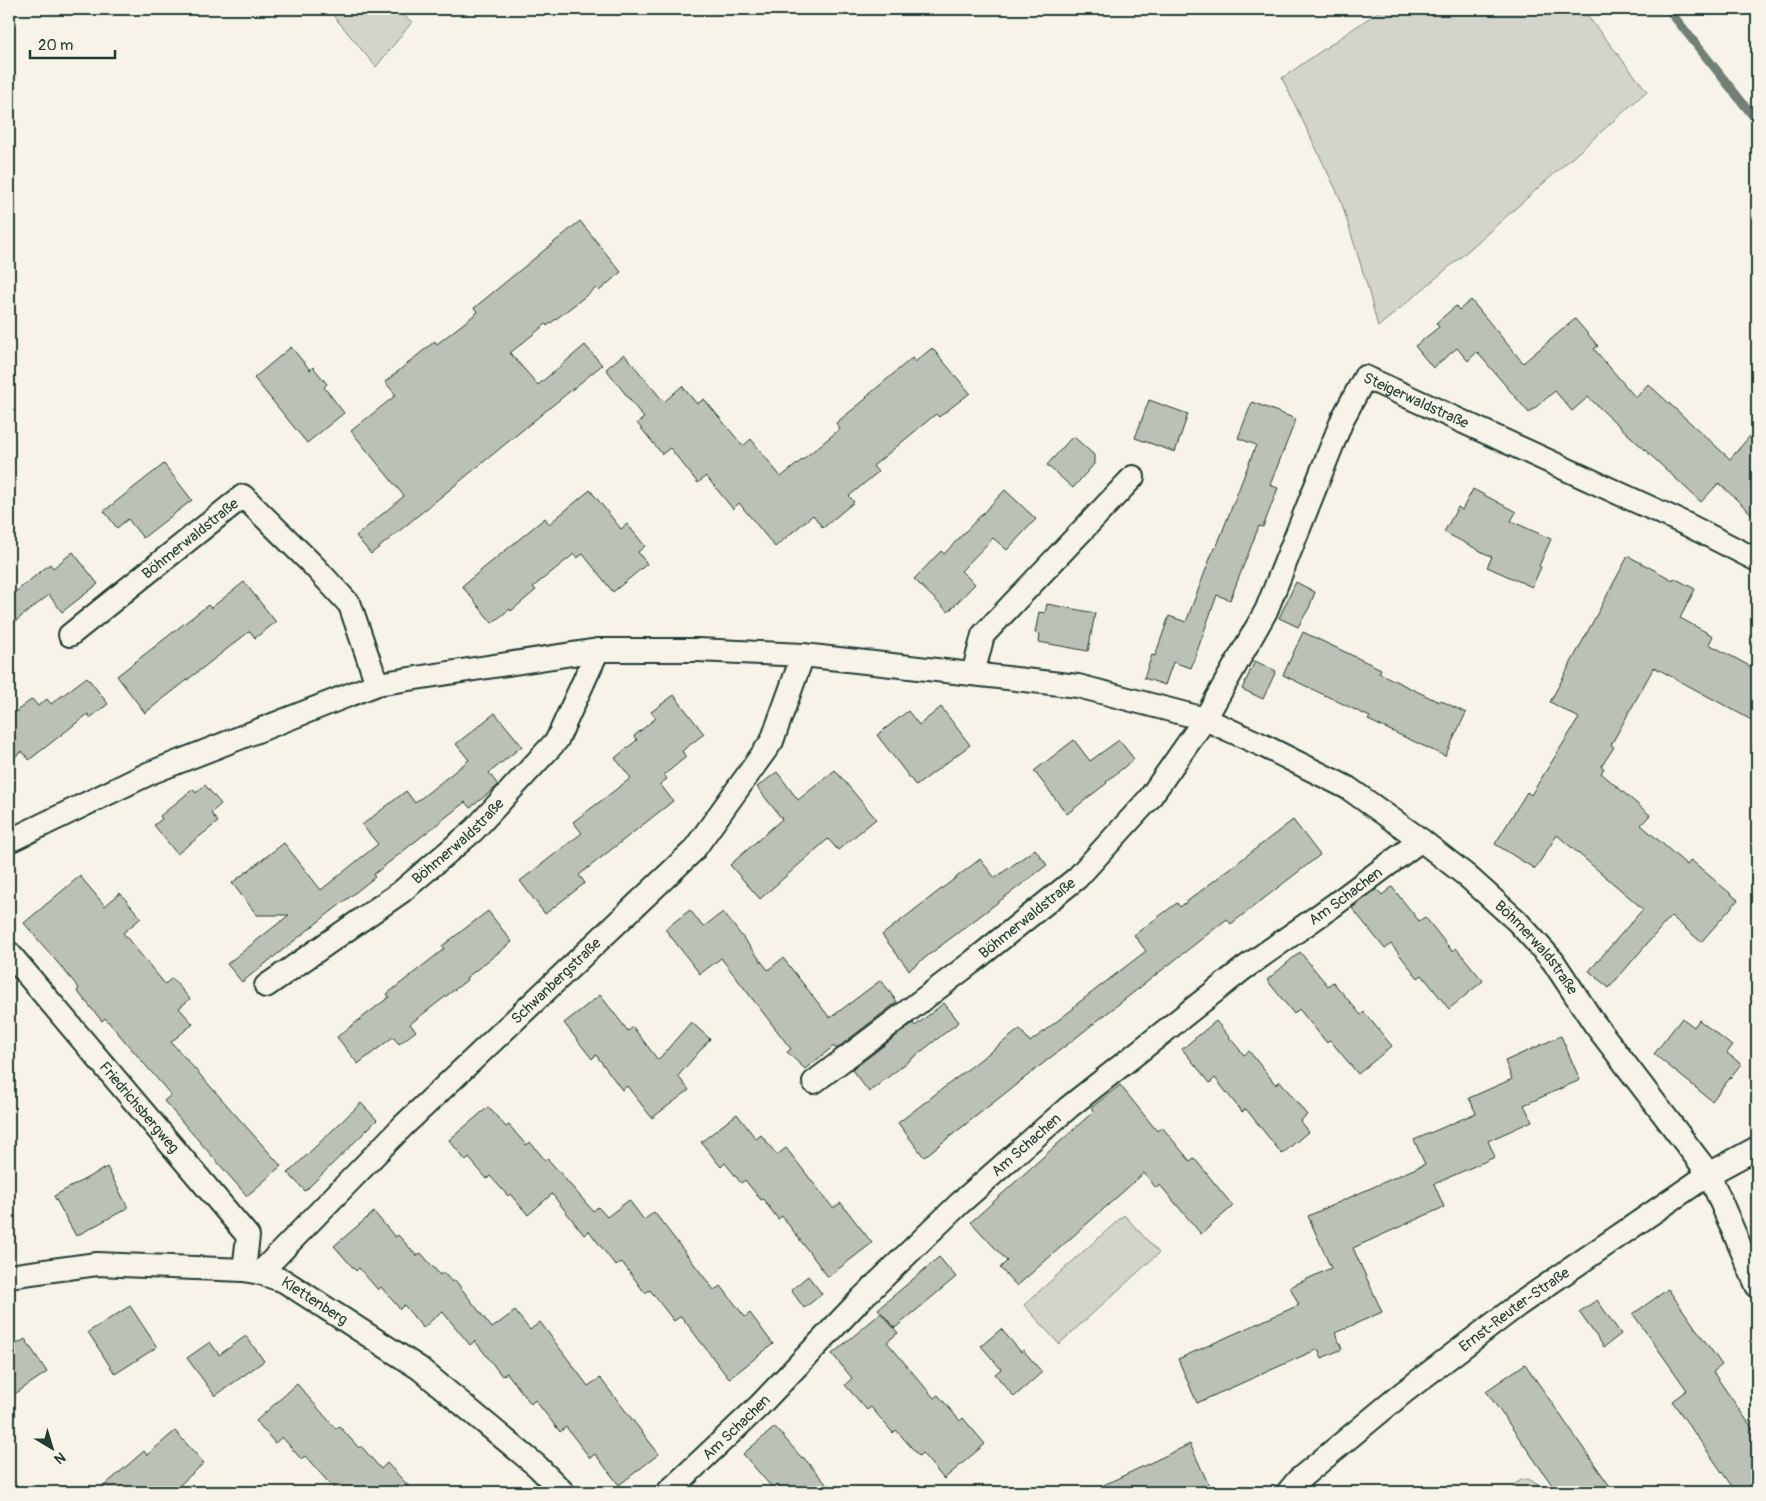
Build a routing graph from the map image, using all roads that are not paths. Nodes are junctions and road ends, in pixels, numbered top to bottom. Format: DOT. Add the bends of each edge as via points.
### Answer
graph roads {
  1 [pos="1133,477"];
  2 [pos="1757,560"];
  3 [pos="70,635"];
  4 [pos="598,650"];
  5 [pos="803,655"];
  6 [pos="973,674"];
  7 [pos="377,684"];
  8 [pos="1205,719"];
  9 [pos="1420,840"];
  10 [pos="9,842"];
  11 [pos="9,954"];
  12 [pos="266,986"];
  13 [pos="814,1082"];
  14 [pos="1757,1148"];
  15 [pos="1709,1174"];
  16 [pos="252,1272"];
  17 [pos="9,1276"];
  18 [pos="1757,1286"];
  19 [pos="563,1492"];
  20 [pos="668,1492"];
  21 [pos="1288,1492"];
  1 -- 6 [label="street" via="984,634"];
  2 -- 8 [label="street, Steigerwaldstraße" via="1688,525 1365,377 1343,418 1266,611"];
  3 -- 7 [label="street, Böhmerwaldstraße" via="244,496 350,605"];
  4 -- 5 [label="street, Böhmerwaldstraße"];
  4 -- 7 [label="street, Böhmerwaldstraße"];
  4 -- 12 [label="street, Böhmerwaldstraße" via="557,740 474,830 401,892"];
  5 -- 6 [label="street, Böhmerwaldstraße"];
  5 -- 16 [label="street, Schwanbergstraße" via="772,741 694,851"];
  6 -- 8 [label="street, Böhmerwaldstraße" via="1078,686"];
  7 -- 10 [label="street, Böhmerwaldstraße" via="150,773"];
  8 -- 9 [label="street, Böhmerwaldstraße" via="1348,788"];
  8 -- 13 [label="street, Böhmerwaldstraße" via="1149,799 1077,878 972,964"];
  9 -- 15 [label="street, Böhmerwaldstraße" via="1517,921 1553,961 1594,1023"];
  9 -- 20 [label="street, Am Schachen" via="1243,969 1069,1107 959,1204 861,1299 759,1406"];
  11 -- 16 [label="street, Friedrichsbergweg" via="248,1236"];
  14 -- 15 [label="street, Ernst-Reuter-Straße"];
  15 -- 18 [label="street, Böhmerwaldstraße"];
  15 -- 21 [label="street, Ernst-Reuter-Straße" via="1518,1305 1404,1392 1298,1480"];
  16 -- 17 [label="street, Klettenberg" via="97,1264"];
  16 -- 19 [label="street, Klettenberg" via="284,1281 419,1368 537,1466"];
}
